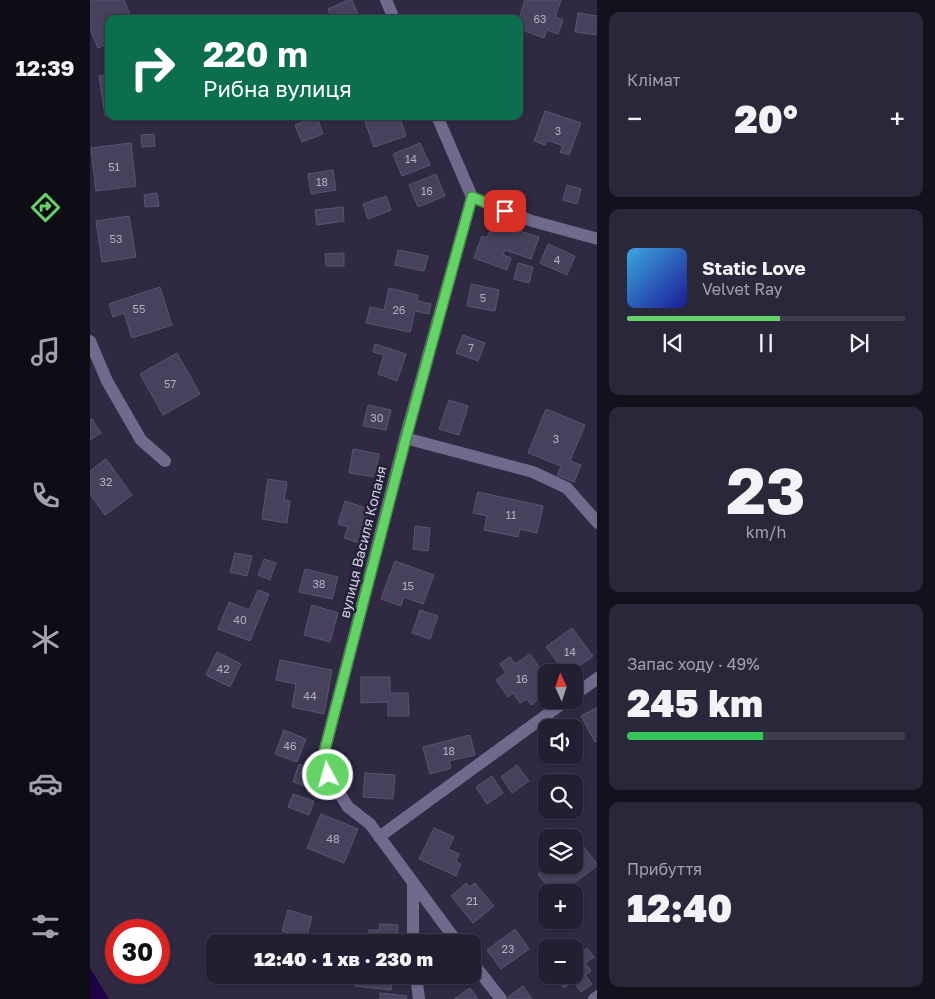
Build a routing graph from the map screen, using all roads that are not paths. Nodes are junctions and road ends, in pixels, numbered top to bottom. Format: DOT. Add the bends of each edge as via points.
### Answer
graph roads {
  1 [pos="386,0"];
  2 [pos="392,15"];
  3 [pos="439,120"];
  4 [pos="472,197"];
  5 [pos="597,239"];
  6 [pos="90,341"];
  7 [pos="406,438"];
  8 [pos="165,462"];
  9 [pos="597,522"];
  10 [pos="597,679"];
  11 [pos="583,689"];
  12 [pos="555,709"];
  13 [pos="380,837"];
  14 [pos="413,885"];
  15 [pos="413,934"];
  16 [pos="451,934"];
  17 [pos="481,973"];
  18 [pos="417,984"];
  19 [pos="419,999"];
  20 [pos="501,999"];
  1 -- 2 [label="street"];
  3 -- 4 [label="street"];
  4 -- 5 [label="street" via="532,221"];
  4 -- 7 [label="street, вулиця Василя Копаня"];
  6 -- 8 [label="street" via="132,426 141,440"];
  7 -- 9 [label="street" via="533,472 567,488"];
  7 -- 13 [label="street, вулиця Василя Копаня" via="324,753 328,775 348,807 370,824"];
  10 -- 11 [label="street"];
  12 -- 13 [label="street"];
  13 -- 14 [label="street, вулиця Василя Копаня"];
  14 -- 15 [label="street"];
  14 -- 16 [label="street, вулиця Василя Копаня"];
  17 -- 20 [label="street"];
  18 -- 19 [label="street"];
}
